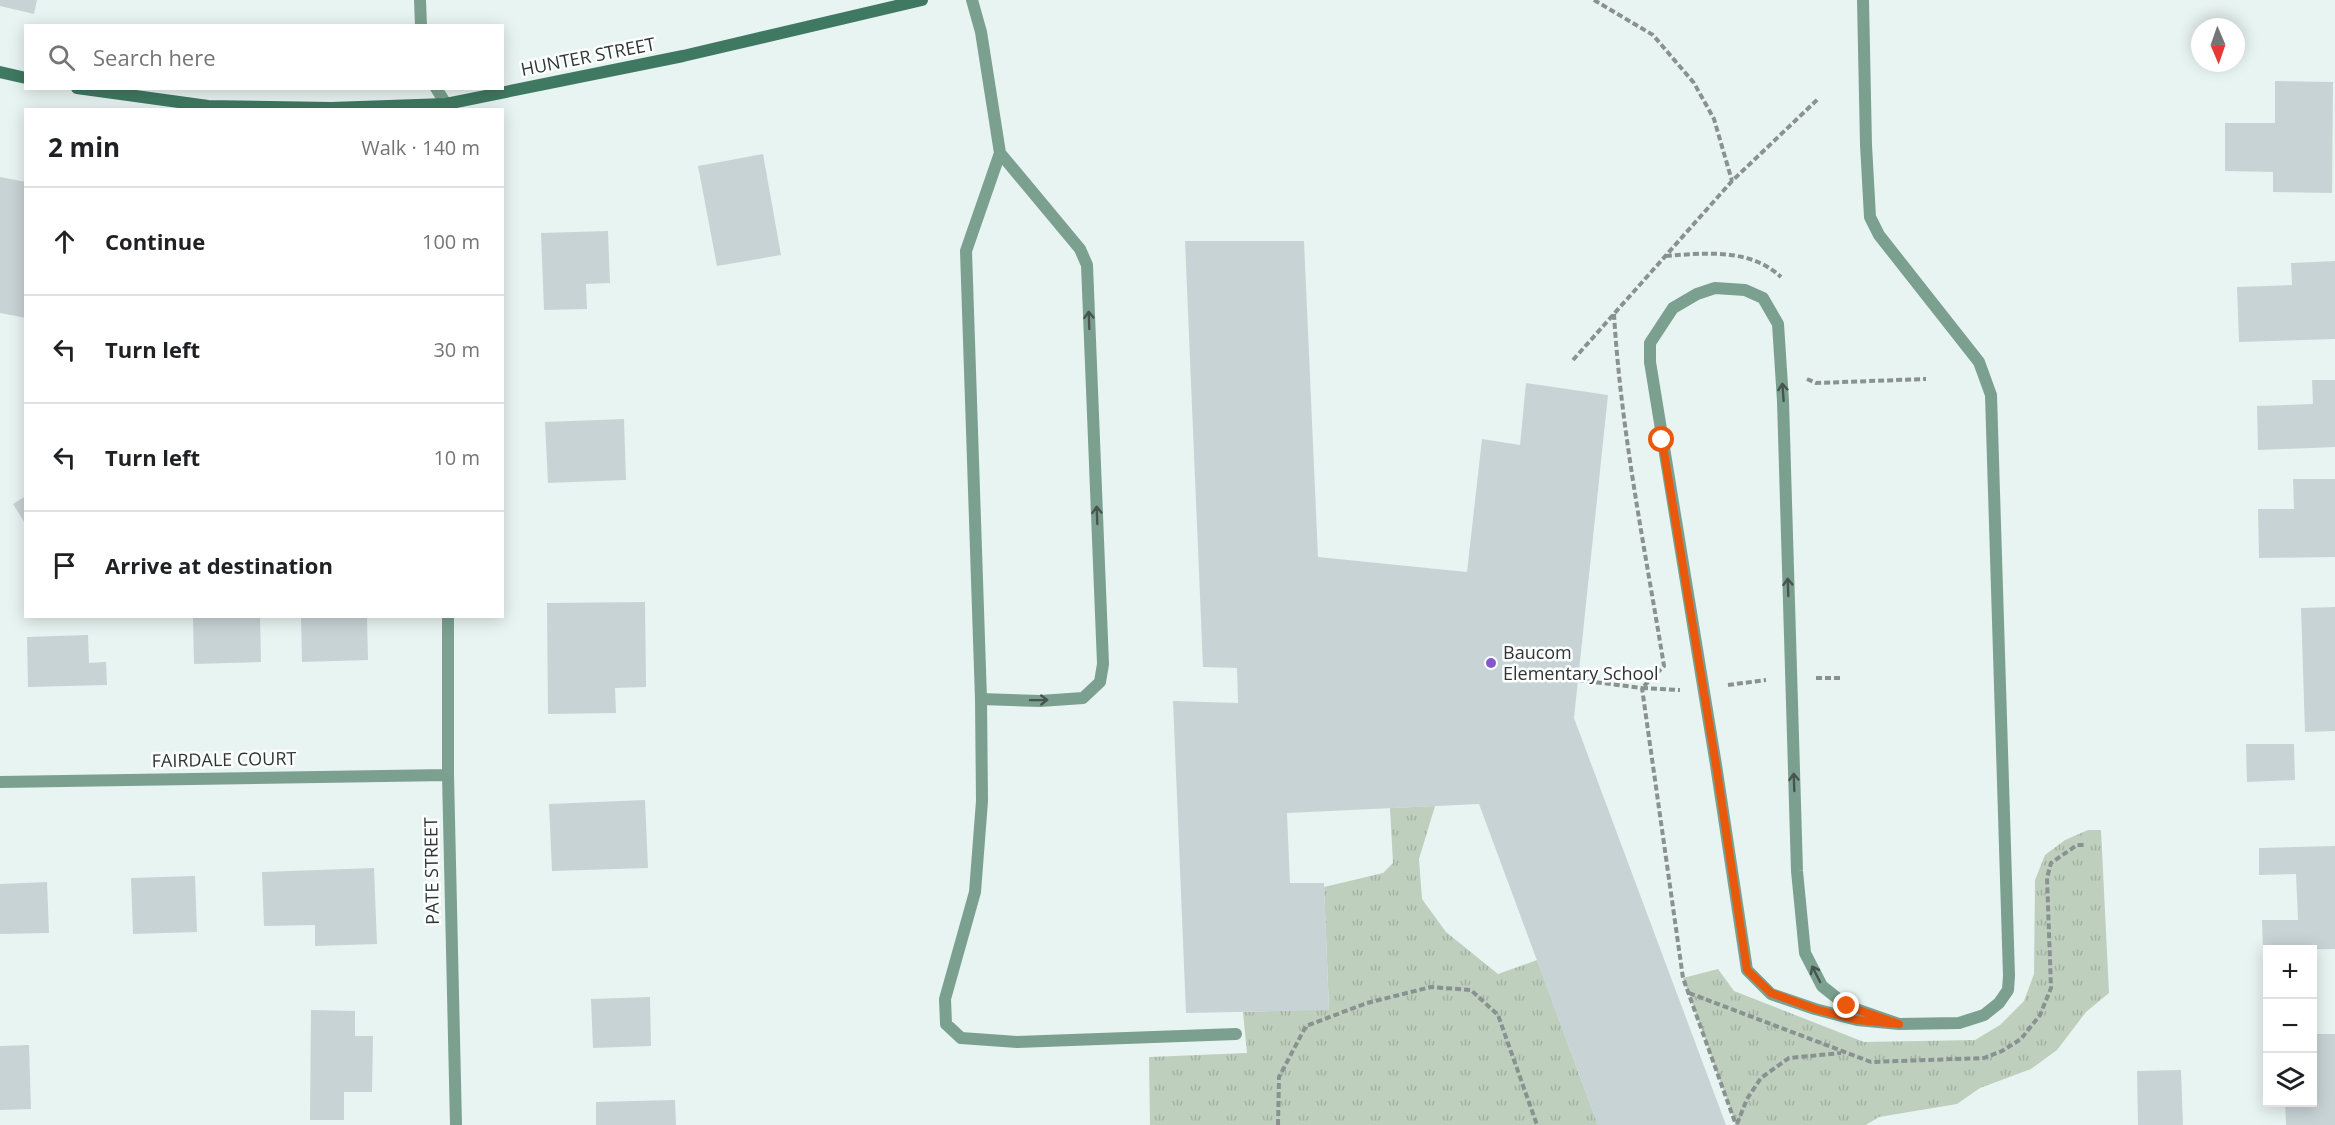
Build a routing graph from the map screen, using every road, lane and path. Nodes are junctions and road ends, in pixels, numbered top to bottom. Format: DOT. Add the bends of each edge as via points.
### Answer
graph roads {
  1 [pos="420,0"];
  2 [pos="922,0"];
  3 [pos="972,0"];
  4 [pos="1594,0"];
  5 [pos="1863,0"];
  6 [pos="421,24"];
  7 [pos="0,72"];
  8 [pos="24,78"];
  9 [pos="92,90"];
  10 [pos="437,90"];
  11 [pos="1819,99"];
  12 [pos="446,107"];
  13 [pos="331,108"];
  14 [pos="331,108"];
  15 [pos="1000,153"];
  16 [pos="1732,182"];
  17 [pos="1614,314"];
  18 [pos="1573,360"];
  19 [pos="448,618"];
  20 [pos="1808,678"];
  21 [pos="1842,678"];
  22 [pos="1578,680"];
  23 [pos="1766,680"];
  24 [pos="1719,686"];
  25 [pos="1642,688"];
  26 [pos="1683,690"];
  27 [pos="981,699"];
  28 [pos="448,775"];
  29 [pos="0,782"];
  30 [pos="1899,1024"];
  31 [pos="1236,1034"];
  32 [pos="1844,1053"];
  33 [pos="456,1125"];
  34 [pos="1278,1125"];
  35 [pos="1537,1125"];
  36 [pos="1736,1125"];
  1 -- 6 [label="street"];
  2 -- 12 [label="street, HUNTER STREET"];
  3 -- 15 [label="street"];
  4 -- 16 [label="path" via="1653,35 1694,83 1714,119"];
  5 -- 30 [label="street" via="1870,217 1879,235 1979,362 1991,395 2008,990 1984,1015 1959,1023"];
  7 -- 8 [label="street"];
  9 -- 13 [label="street, HUNTER STREET" via="208,106"];
  10 -- 12 [label="street"];
  11 -- 16 [label="path"];
  12 -- 14 [label="street, HUNTER STREET"];
  15 -- 27 [label="street" via="966,251"];
  27 -- 15 [label="street, one-way" via="1083,698 1100,682 1102,664 1087,265 1080,249"];
  16 -- 17 [label="path"];
  17 -- 18 [label="path"];
  17 -- 25 [label="path" via="1629,446 1664,666"];
  19 -- 28 [label="street, PATE STREET"];
  20 -- 21 [label="path"];
  22 -- 25 [label="path"];
  23 -- 24 [label="path"];
  25 -- 26 [label="path"];
  25 -- 36 [label="path" via="1683,978"];
  27 -- 31 [label="street" via="982,801 975,892 945,999 946,1024 961,1038 1017,1042"];
  28 -- 29 [label="street, FAIRDALE COURT"];
  28 -- 33 [label="street, PATE STREET"];
  30 -- 30 [label="street, one-way" via="1847,1006 1822,986 1805,953 1797,871 1784,401 1778,324 1763,298 1745,290 1715,288 1673,308 1650,343 1650,362 1747,970 1771,993 1815,1009 1857,1020"];
  32 -- 36 [label="path" via="1790,1058 1761,1078"];
  34 -- 35 [label="path" via="1279,1077 1306,1026 1367,1003 1431,987 1471,990 1498,1015"];
}
